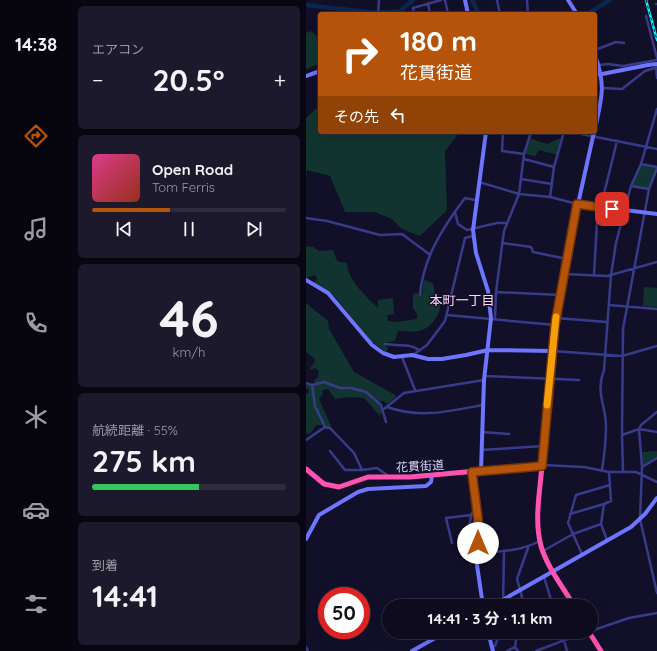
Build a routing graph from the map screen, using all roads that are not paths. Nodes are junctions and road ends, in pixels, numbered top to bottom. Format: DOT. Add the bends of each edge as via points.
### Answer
graph roads {
  1 [pos="379,0"];
  2 [pos="441,0"];
  3 [pos="445,0"];
  4 [pos="465,0"];
  5 [pos="497,0"];
  6 [pos="527,0"];
  7 [pos="568,0"];
  8 [pos="428,3"];
  9 [pos="378,12"];
  10 [pos="414,12"];
  11 [pos="430,12"];
  12 [pos="448,12"];
  13 [pos="468,12"];
  14 [pos="500,12"];
  15 [pos="528,12"];
  16 [pos="576,12"];
  17 [pos="646,16"];
  18 [pos="624,43"];
  19 [pos="597,49"];
  20 [pos="597,60"];
  21 [pos="657,62"];
  22 [pos="599,65"];
  23 [pos="318,72"];
  24 [pos="597,74"];
  25 [pos="602,74"];
  26 [pos="306,76"];
  27 [pos="657,78"];
  28 [pos="603,88"];
  29 [pos="657,109"];
  30 [pos="597,119"];
  31 [pos="486,134"];
  32 [pos="503,134"];
  33 [pos="530,134"];
  34 [pos="563,134"];
  35 [pos="594,134"];
  36 [pos="617,141"];
  37 [pos="645,146"];
  38 [pos="657,149"];
  39 [pos="524,154"];
  40 [pos="524,159"];
  41 [pos="641,164"];
  42 [pos="554,167"];
  43 [pos="657,167"];
  44 [pos="521,178"];
  45 [pos="478,182"];
  46 [pos="552,184"];
  47 [pos="631,186"];
  48 [pos="649,189"];
  49 [pos="518,194"];
  50 [pos="550,197"];
  51 [pos="475,200"];
  52 [pos="577,204"];
  53 [pos="601,207"];
  54 [pos="624,210"];
  55 [pos="455,211"];
  56 [pos="644,213"];
  57 [pos="657,214"];
  58 [pos="306,218"];
  59 [pos="508,223"];
  60 [pos="473,230"];
  61 [pos="473,236"];
  62 [pos="502,243"];
  63 [pos="429,254"];
  64 [pos="567,259"];
  65 [pos="657,262"];
  66 [pos="634,268"];
  67 [pos="564,274"];
  68 [pos="594,275"];
  69 [pos="611,275"];
  70 [pos="306,280"];
  71 [pos="496,292"];
  72 [pos="420,295"];
  73 [pos="560,295"];
  74 [pos="609,305"];
  75 [pos="626,307"];
  76 [pos="657,310"];
  77 [pos="447,315"];
  78 [pos="556,318"];
  79 [pos="493,319"];
  80 [pos="607,322"];
  81 [pos="555,325"];
  82 [pos="385,344"];
  83 [pos="657,346"];
  84 [pos="419,350"];
  85 [pos="488,350"];
  86 [pos="552,351"];
  87 [pos="604,354"];
  88 [pos="412,355"];
  89 [pos="622,356"];
  90 [pos="402,357"];
  91 [pos="485,378"];
  92 [pos="550,379"];
  93 [pos="579,380"];
  94 [pos="306,383"];
  95 [pos="312,385"];
  96 [pos="415,390"];
  97 [pos="483,405"];
  98 [pos="387,407"];
  99 [pos="384,409"];
  100 [pos="657,412"];
  101 [pos="386,422"];
  102 [pos="324,427"];
  103 [pos="639,429"];
  104 [pos="482,432"];
  105 [pos="657,432"];
  106 [pos="509,434"];
  107 [pos="622,435"];
  108 [pos="306,440"];
  109 [pos="544,446"];
  110 [pos="480,450"];
  111 [pos="330,451"];
  112 [pos="657,458"];
  113 [pos="542,466"];
  114 [pos="642,467"];
  115 [pos="306,469"];
  116 [pos="362,470"];
  117 [pos="602,470"];
  118 [pos="481,471"];
  119 [pos="623,471"];
  120 [pos="472,472"];
  121 [pos="610,472"];
  122 [pos="642,475"];
  123 [pos="432,476"];
  124 [pos="391,477"];
  125 [pos="657,482"];
  126 [pos="610,484"];
  127 [pos="657,498"];
  128 [pos="604,504"];
  129 [pos="477,510"];
  130 [pos="570,514"];
  131 [pos="471,516"];
  132 [pos="640,519"];
  133 [pos="601,524"];
  134 [pos="311,528"];
  135 [pos="306,530"];
  136 [pos="573,534"];
  137 [pos="468,538"];
  138 [pos="306,539"];
  139 [pos="607,540"];
  140 [pos="540,541"];
  141 [pos="452,543"];
  142 [pos="528,548"];
  143 [pos="504,551"];
  144 [pos="543,551"];
  145 [pos="477,553"];
  146 [pos="582,555"];
  147 [pos="553,571"];
  148 [pos="544,576"];
  149 [pos="520,590"];
  150 [pos="657,593"];
  151 [pos="482,599"];
  152 [pos="503,599"];
  153 [pos="505,599"];
  154 [pos="521,599"];
  155 [pos="551,599"];
  156 [pos="570,599"];
  157 [pos="657,612"];
  158 [pos="598,629"];
  159 [pos="433,639"];
  160 [pos="490,639"];
  161 [pos="498,639"];
  162 [pos="516,639"];
  163 [pos="594,639"];
  164 [pos="565,640"];
  165 [pos="306,647"];
  166 [pos="515,647"];
  167 [pos="492,649"];
  168 [pos="308,651"];
  169 [pos="412,651"];
  170 [pos="507,651"];
  171 [pos="518,651"];
  172 [pos="536,651"];
  173 [pos="568,651"];
  174 [pos="601,651"];
  1 -- 9 [label="street"];
  2 -- 8 [label="street"];
  3 -- 12 [label="street"];
  4 -- 13 [label="street"];
  5 -- 14 [label="street"];
  6 -- 15 [label="street"];
  7 -- 16 [label="street"];
  8 -- 10 [label="street" via="413,8"];
  8 -- 11 [label="street"];
  17 -- 21 [label="street"];
  18 -- 19 [label="street" via="616,42"];
  20 -- 22 [label="street"];
  21 -- 22 [label="street" via="650,60 623,66"];
  21 -- 25 [label="street, bridge"];
  21 -- 27 [label="street"];
  21 -- 28 [label="street" via="622,89"];
  22 -- 25 [label="street"];
  23 -- 26 [label="street"];
  24 -- 25 [label="street"];
  25 -- 28 [label="street"];
  28 -- 30 [label="street"];
  29 -- 37 [label="street"];
  31 -- 45 [label="street"];
  32 -- 39 [label="street" via="502,151"];
  33 -- 39 [label="street"];
  34 -- 42 [label="street"];
  35 -- 36 [label="street"];
  35 -- 52 [label="street"];
  36 -- 37 [label="street"];
  36 -- 53 [label="street"];
  37 -- 38 [label="street"];
  37 -- 41 [label="street"];
  39 -- 40 [label="street"];
  40 -- 42 [label="street"];
  40 -- 44 [label="street"];
  41 -- 43 [label="street"];
  41 -- 47 [label="street"];
  42 -- 46 [label="street"];
  43 -- 48 [label="street"];
  44 -- 46 [label="street"];
  44 -- 49 [label="street"];
  45 -- 49 [label="street"];
  45 -- 51 [label="street"];
  46 -- 50 [label="street"];
  47 -- 48 [label="street"];
  47 -- 54 [label="street"];
  48 -- 56 [label="street"];
  49 -- 50 [label="street"];
  49 -- 59 [label="street"];
  50 -- 52 [label="street"];
  51 -- 55 [label="street" via="465,198"];
  51 -- 60 [label="street"];
  52 -- 53 [label="street"];
  52 -- 64 [label="street"];
  53 -- 54 [label="street"];
  53 -- 68 [label="street" via="597,226"];
  54 -- 56 [label="street"];
  54 -- 69 [label="street"];
  55 -- 60 [label="street" via="458,224 462,228"];
  55 -- 63 [label="street"];
  56 -- 57 [label="street"];
  56 -- 66 [label="street"];
  58 -- 63 [label="street" via="380,235 402,234"];
  59 -- 60 [label="street" via="491,224"];
  59 -- 62 [label="street"];
  60 -- 61 [label="street"];
  61 -- 77 [label="street" via="463,241"];
  61 -- 79 [label="street"];
  62 -- 64 [label="street" via="531,247 533,252"];
  62 -- 71 [label="street"];
  63 -- 72 [label="street" via="421,279"];
  64 -- 67 [label="street"];
  65 -- 66 [label="street"];
  66 -- 69 [label="street"];
  66 -- 75 [label="street"];
  67 -- 68 [label="street"];
  67 -- 73 [label="street"];
  68 -- 69 [label="street"];
  69 -- 74 [label="street"];
  70 -- 90 [label="street" via="328,293 377,350 389,356"];
  71 -- 73 [label="street"];
  71 -- 79 [label="street"];
  73 -- 78 [label="street"];
  74 -- 75 [label="street"];
  74 -- 80 [label="street"];
  75 -- 76 [label="street"];
  75 -- 89 [label="street"];
  77 -- 79 [label="street"];
  77 -- 84 [label="street" via="432,339"];
  78 -- 80 [label="street"];
  78 -- 81 [label="street"];
  79 -- 81 [label="street"];
  79 -- 85 [label="street"];
  80 -- 87 [label="street"];
  81 -- 86 [label="street"];
  82 -- 84 [label="street" via="411,346"];
  83 -- 89 [label="street"];
  84 -- 88 [label="street"];
  85 -- 86 [label="street"];
  85 -- 88 [label="street" via="428,359"];
  85 -- 91 [label="street"];
  86 -- 87 [label="street"];
  86 -- 92 [label="street"];
  87 -- 89 [label="street"];
  87 -- 117 [label="street" via="604,370 600,384 606,426"];
  88 -- 90 [label="street"];
  89 -- 107 [label="street"];
  90 -- 96 [label="street"];
  91 -- 92 [label="street"];
  91 -- 96 [label="street"];
  91 -- 97 [label="street"];
  92 -- 93 [label="street"];
  92 -- 109 [label="street"];
  94 -- 95 [label="street"];
  95 -- 99 [label="street" via="324,382 340,388 358,389 372,396"];
  95 -- 102 [label="street" via="315,406"];
  96 -- 98 [label="street" via="401,395"];
  97 -- 98 [label="street" via="425,415"];
  97 -- 104 [label="street"];
  98 -- 99 [label="street"];
  99 -- 101 [label="street" via="382,412"];
  100 -- 103 [label="street"];
  102 -- 108 [label="street"];
  102 -- 116 [label="street" via="330,428 354,453"];
  103 -- 105 [label="street"];
  103 -- 107 [label="street"];
  103 -- 114 [label="street"];
  104 -- 106 [label="street"];
  104 -- 110 [label="street"];
  107 -- 119 [label="street"];
  109 -- 110 [label="street"];
  109 -- 113 [label="street"];
  110 -- 118 [label="street"];
  111 -- 116 [label="street" via="345,470"];
  112 -- 114 [label="street"];
  113 -- 117 [label="street"];
  113 -- 118 [label="highway, 花貫街道"];
  113 -- 140 [label="highway" via="538,514"];
  114 -- 122 [label="street"];
  115 -- 124 [label="highway, 花貫街道" via="324,484 339,488 360,478"];
  116 -- 124 [label="street" via="377,468"];
  117 -- 121 [label="street"];
  118 -- 120 [label="highway, 花貫街道"];
  119 -- 121 [label="street"];
  119 -- 122 [label="street"];
  120 -- 123 [label="highway, 花貫街道"];
  120 -- 129 [label="street"];
  121 -- 126 [label="street"];
  122 -- 125 [label="street"];
  122 -- 132 [label="street"];
  123 -- 124 [label="highway, 花貫街道"];
  123 -- 134 [label="street" via="430,484 426,486 368,489 358,492 319,515"];
  126 -- 128 [label="street" via="611,501"];
  126 -- 130 [label="street" via="578,493"];
  127 -- 132 [label="street"];
  128 -- 130 [label="street"];
  128 -- 133 [label="street"];
  129 -- 131 [label="street" via="474,510"];
  129 -- 145 [label="street"];
  130 -- 136 [label="street" via="568,524"];
  131 -- 137 [label="street"];
  131 -- 141 [label="street" via="446,518"];
  132 -- 139 [label="street"];
  132 -- 150 [label="street"];
  133 -- 136 [label="street"];
  133 -- 139 [label="street"];
  134 -- 135 [label="street"];
  134 -- 138 [label="street"];
  136 -- 144 [label="street"];
  136 -- 146 [label="street"];
  139 -- 146 [label="street"];
  140 -- 142 [label="street"];
  140 -- 144 [label="highway"];
  142 -- 143 [label="street"];
  142 -- 149 [label="street" via="517,579"];
  143 -- 145 [label="street"];
  143 -- 152 [label="street"];
  144 -- 147 [label="highway"];
  145 -- 151 [label="street"];
  146 -- 147 [label="street"];
  147 -- 148 [label="street"];
  147 -- 156 [label="highway"];
  148 -- 149 [label="street"];
  148 -- 155 [label="street"];
  149 -- 153 [label="street"];
  149 -- 154 [label="street"];
  157 -- 158 [label="street" via="629,618"];
  159 -- 169 [label="street"];
  160 -- 167 [label="street"];
  161 -- 167 [label="street"];
  162 -- 166 [label="street"];
  163 -- 174 [label="highway"];
  164 -- 172 [label="street"];
  164 -- 173 [label="street"];
  165 -- 168 [label="street"];
  166 -- 170 [label="street"];
  166 -- 171 [label="street"];
}
